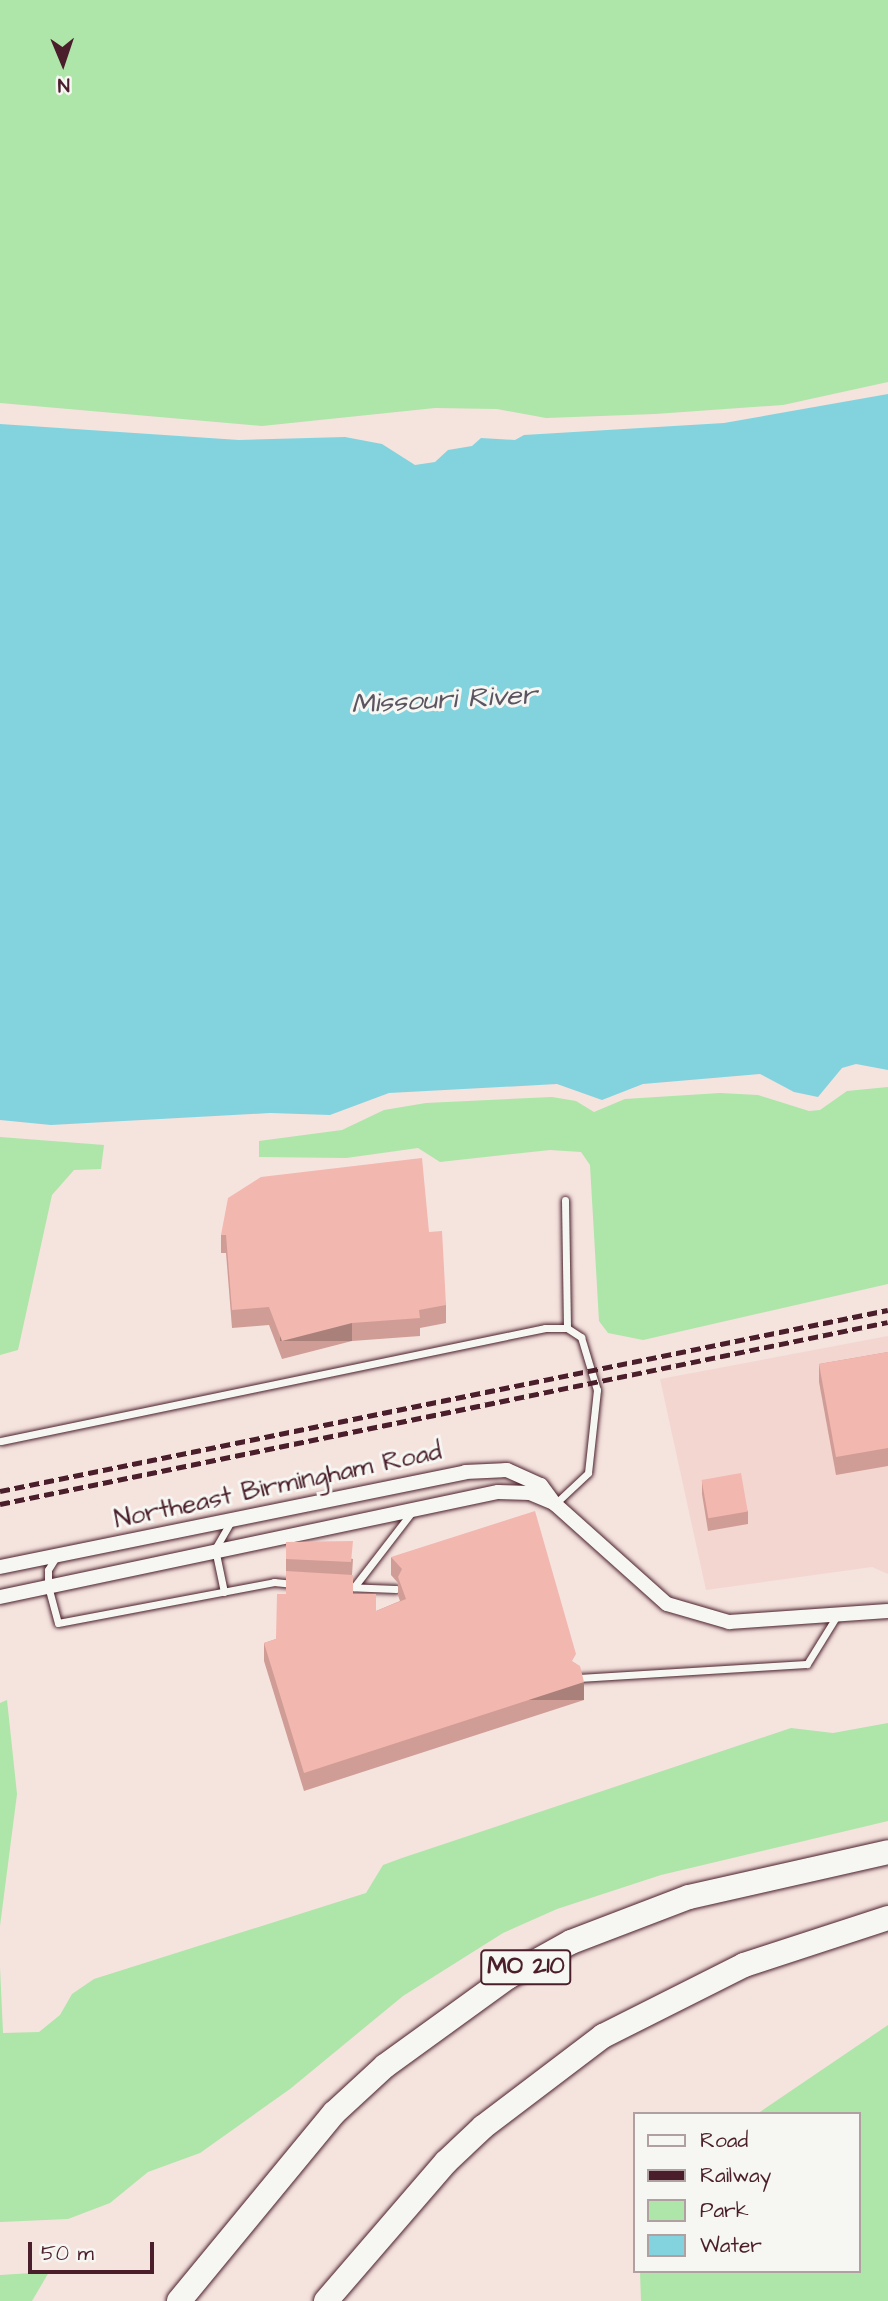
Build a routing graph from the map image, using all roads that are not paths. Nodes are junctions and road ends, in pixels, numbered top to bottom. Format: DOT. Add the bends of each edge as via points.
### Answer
graph roads {
  1 [pos="565,1199"];
  2 [pos="567,1328"];
  3 [pos="1,1441"];
  4 [pos="555,1504"];
  5 [pos="415,1507"];
  6 [pos="231,1520"];
  7 [pos="215,1549"];
  8 [pos="57,1556"];
  9 [pos="0,1567"];
  10 [pos="301,1584"];
  11 [pos="48,1586"];
  12 [pos="341,1587"];
  13 [pos="354,1587"];
  14 [pos="396,1589"];
  15 [pos="224,1592"];
  16 [pos="0,1597"];
  17 [pos="888,1611"];
  18 [pos="836,1617"];
  19 [pos="578,1678"];
  20 [pos="888,1852"];
  21 [pos="888,1918"];
  22 [pos="179,2301"];
  23 [pos="327,2301"];
  1 -- 2 [label="lane"];
  2 -- 3 [label="lane" via="545,1328"];
  2 -- 4 [label="lane" via="581,1337 597,1390 588,1473"];
  4 -- 5 [label="street, Northeast Birmingham Road" via="530,1493 498,1492"];
  4 -- 6 [label="street, Northeast Birmingham Road" via="541,1485 506,1470 465,1472"];
  4 -- 18 [label="street, Northeast Birmingham Road" via="667,1604 729,1622"];
  5 -- 7 [label="street, Northeast Birmingham Road"];
  5 -- 13 [label="lane"];
  6 -- 7 [label="lane"];
  6 -- 8 [label="street, Northeast Birmingham Road"];
  7 -- 11 [label="street, Northeast Birmingham Road"];
  7 -- 15 [label="lane"];
  8 -- 9 [label="street, Northeast Birmingham Road"];
  8 -- 11 [label="lane" via="48,1570"];
  10 -- 15 [label="lane" via="274,1582"];
  11 -- 15 [label="lane" via="58,1623"];
  11 -- 16 [label="street, Northeast Birmingham Road"];
  12 -- 13 [label="lane"];
  13 -- 14 [label="lane"];
  17 -- 18 [label="street, Northeast Birmingham Road"];
  18 -- 19 [label="lane" via="807,1664"];
  20 -- 22 [label="highway, MO 210" via="689,1897 582,1937 508,1977 385,2066 334,2113"];
  21 -- 23 [label="highway" via="744,1965 603,2036 483,2127 446,2162"];
}
